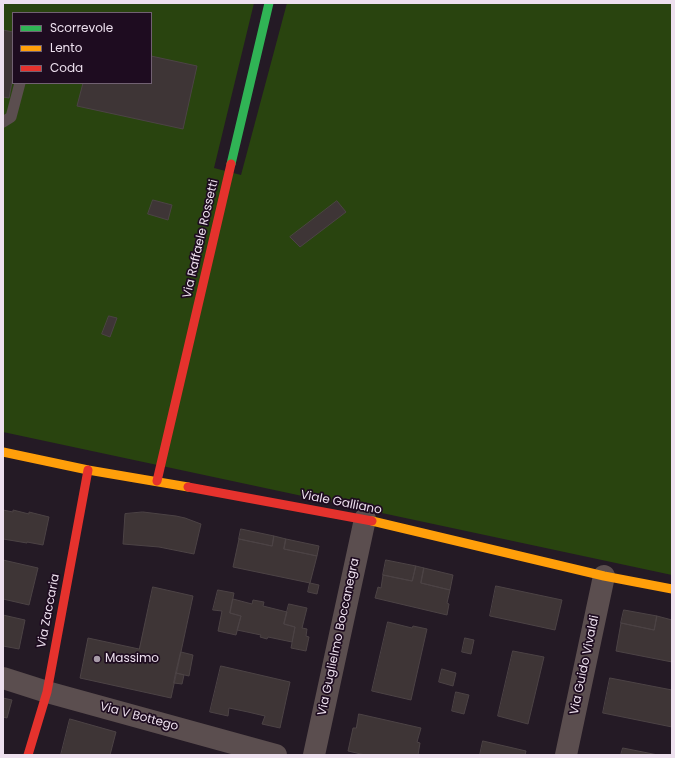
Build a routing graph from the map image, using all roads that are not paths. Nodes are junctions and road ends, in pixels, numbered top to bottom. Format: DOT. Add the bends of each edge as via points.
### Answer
graph roads {
  1 [pos="269,3"];
  2 [pos="20,84"];
  3 [pos="3,122"];
  4 [pos="3,452"];
  5 [pos="88,470"];
  6 [pos="157,481"];
  7 [pos="365,520"];
  8 [pos="604,576"];
  9 [pos="672,589"];
  10 [pos="3,678"];
  11 [pos="47,692"];
  12 [pos="28,755"];
  13 [pos="276,755"];
  14 [pos="314,755"];
  15 [pos="566,755"];
  1 -- 6 [label="street, Via Raffaele Rossetti"];
  2 -- 3 [label="lane" via="11,117"];
  4 -- 5 [label="street, Viale Galliano"];
  5 -- 6 [label="street, Viale Galliano"];
  5 -- 11 [label="street, Via Zaccaria"];
  6 -- 7 [label="street, Viale Galliano"];
  7 -- 8 [label="street, Viale Galliano"];
  7 -- 14 [label="street, Via Guglielmo Boccanegra"];
  8 -- 9 [label="street, Viale Galliano"];
  8 -- 15 [label="street, Via Guido Vivaldi"];
  10 -- 11 [label="street, Via V Bottego"];
  11 -- 12 [label="street, Via Zaccaria"];
  11 -- 13 [label="street, Via V Bottego"];
}
